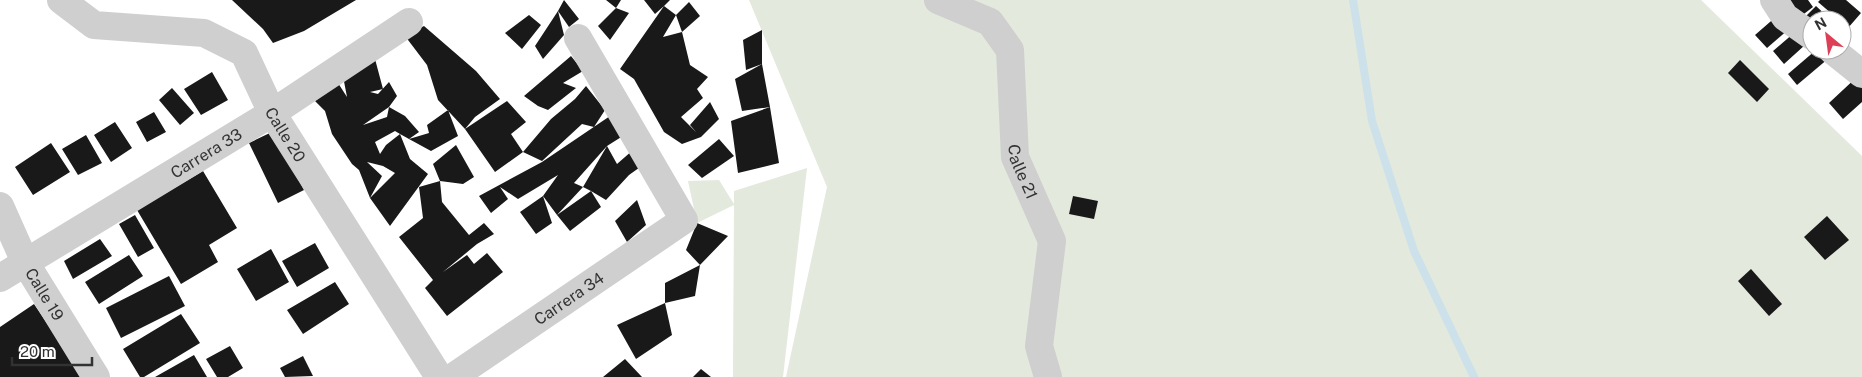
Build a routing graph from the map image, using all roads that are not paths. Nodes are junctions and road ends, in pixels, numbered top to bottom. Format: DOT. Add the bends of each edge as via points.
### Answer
graph roads {
  1 [pos="61,0"];
  2 [pos="938,0"];
  3 [pos="1774,0"];
  4 [pos="409,22"];
  5 [pos="1802,29"];
  6 [pos="578,38"];
  7 [pos="1844,60"];
  8 [pos="1862,74"];
  9 [pos="272,113"];
  10 [pos="2,212"];
  11 [pos="26,262"];
  12 [pos="0,278"];
  13 [pos="96,377"];
  14 [pos="439,377"];
  15 [pos="453,377"];
  16 [pos="1048,377"];
  1 -- 9 [label="street, Calle 20" via="94,25 204,32 244,53"];
  2 -- 16 [label="street, Calle 21" via="990,22 1010,50 1015,157 1052,241 1039,346"];
  3 -- 5 [label="street" via="1785,17"];
  4 -- 9 [label="street, Carrera 33"];
  6 -- 15 [label="street, Carrera 34" via="684,220"];
  7 -- 8 [label="street"];
  9 -- 11 [label="street, Carrera 33"];
  9 -- 14 [label="street, Calle 20"];
  10 -- 11 [label="street, Calle 19"];
  11 -- 12 [label="street, Carrera 33"];
  11 -- 13 [label="street, Calle 19"];
}
